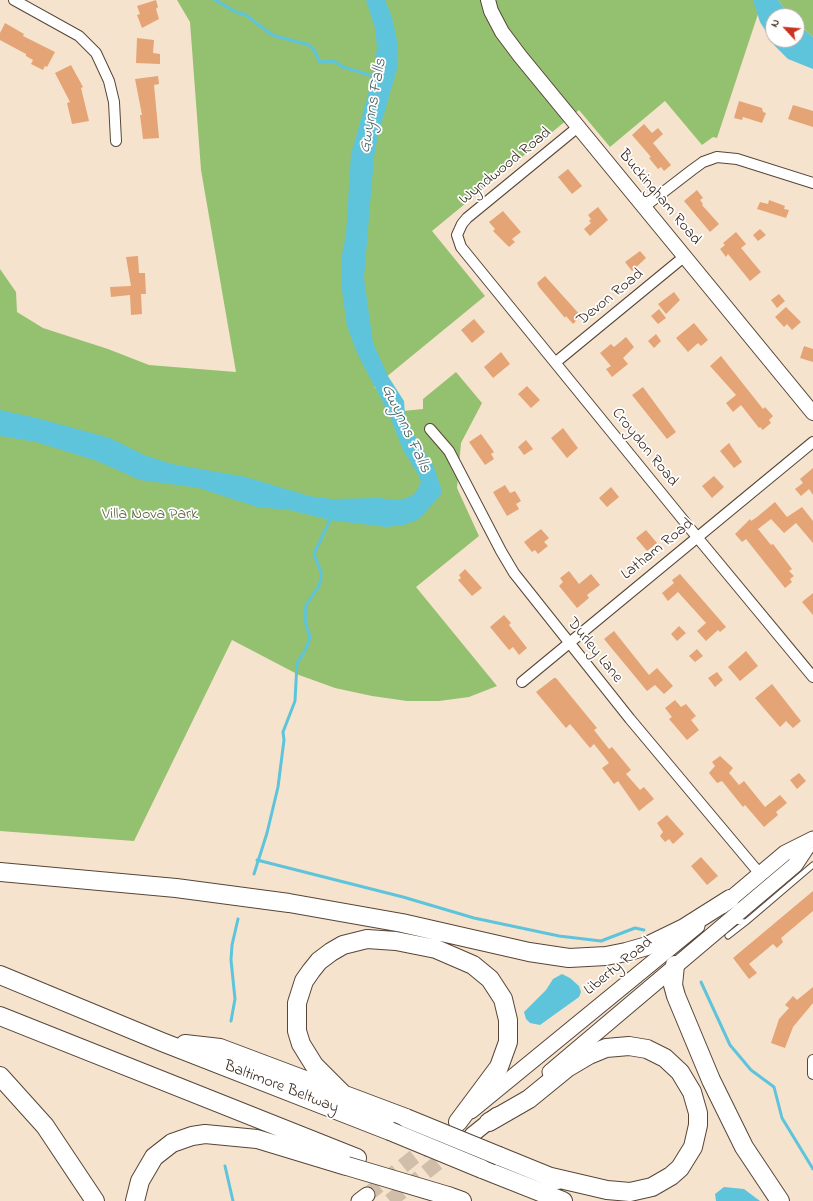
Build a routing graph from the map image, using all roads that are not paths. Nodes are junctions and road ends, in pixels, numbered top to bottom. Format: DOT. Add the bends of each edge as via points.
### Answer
graph roads {
  1 [pos="14,0"];
  2 [pos="488,0"];
  3 [pos="578,127"];
  4 [pos="116,142"];
  5 [pos="813,183"];
  6 [pos="644,207"];
  7 [pos="457,235"];
  8 [pos="685,256"];
  9 [pos="556,362"];
  10 [pos="813,413"];
  11 [pos="430,429"];
  12 [pos="813,442"];
  13 [pos="697,538"];
  14 [pos="568,643"];
  15 [pos="813,677"];
  16 [pos="522,682"];
  17 [pos="812,840"];
  18 [pos="813,865"];
  19 [pos="0,872"];
  20 [pos="760,874"];
  21 [pos="730,899"];
  22 [pos="728,920"];
  23 [pos="746,922"];
  24 [pos="728,936"];
  25 [pos="675,965"];
  26 [pos="0,975"];
  27 [pos="0,1016"];
  28 [pos="162,1042"];
  29 [pos="813,1060"];
  30 [pos="813,1074"];
  31 [pos="0,1076"];
  32 [pos="342,1093"];
  33 [pos="489,1122"];
  34 [pos="455,1124"];
  35 [pos="472,1135"];
  36 [pos="352,1162"];
  37 [pos="547,1176"];
  38 [pos="455,1198"];
  39 [pos="95,1201"];
  40 [pos="135,1201"];
  41 [pos="563,1201"];
  42 [pos="606,1201"];
  43 [pos="780,1201"];
  1 -- 4 [label="street" via="79,36 96,53 109,81 114,102"];
  2 -- 3 [label="street, Buckingham Road" via="502,32"];
  3 -- 6 [label="street, Buckingham Road"];
  3 -- 7 [label="street, Wyndwood Road" via="467,218"];
  5 -- 6 [label="street" via="737,159 717,157 703,162"];
  6 -- 8 [label="street, Buckingham Road"];
  7 -- 9 [label="street, Croydon Road" via="461,247"];
  8 -- 9 [label="street, Devon Road"];
  8 -- 10 [label="street, Buckingham Road"];
  9 -- 13 [label="street, Croydon Road"];
  11 -- 14 [label="street, Durley Lane" via="449,451 500,551 514,573"];
  12 -- 13 [label="street, Latham Road"];
  13 -- 14 [label="street, Latham Road"];
  13 -- 15 [label="street, Croydon Road"];
  14 -- 16 [label="street, Latham Road"];
  14 -- 20 [label="street, Durley Lane"];
  17 -- 20 [label="main road, Liberty Road" via="785,853"];
  17 -- 22 [label="main road, Liberty Road" via="795,864"];
  18 -- 23 [label="lane"];
  19 -- 21 [label="highway" via="176,888 288,903 402,923 530,952 569,958 606,956 647,946 684,928"];
  20 -- 21 [label="main road, Liberty Road"];
  21 -- 34 [label="main road, Liberty Road"];
  22 -- 23 [label="lane"];
  22 -- 25 [label="main road, Liberty Road"];
  23 -- 24 [label="lane"];
  25 -- 33 [label="main road, Liberty Road"];
  25 -- 43 [label="highway" via="673,985 676,996 714,1086 744,1147"];
  26 -- 28 [label="highway, Baltimore Beltway"];
  27 -- 36 [label="highway"];
  28 -- 32 [label="highway" via="220,1048"];
  28 -- 41 [label="highway, Baltimore Beltway, bridge"];
  29 -- 30 [label="street"];
  31 -- 39 [label="highway" via="45,1126"];
  32 -- 34 [label="highway" via="314,1065 301,1044 297,1031 297,1003 310,971 331,952 354,941 396,941 436,949 473,965 490,979 502,999 508,1020 508,1042 499,1067"];
  32 -- 37 [label="highway, bridge"];
  33 -- 35 [label="main road, Liberty Road"];
  33 -- 37 [label="highway" via="529,1099 567,1068 606,1048 629,1046 647,1049 665,1058 688,1082 698,1113 698,1125 692,1147 680,1168 672,1176 652,1187 630,1192 607,1190"];
  36 -- 38 [label="highway, bridge"];
  36 -- 40 [label="highway" via="257,1139 205,1134 192,1136 172,1143 154,1157 140,1181"];
  37 -- 42 [label="highway"];
}
